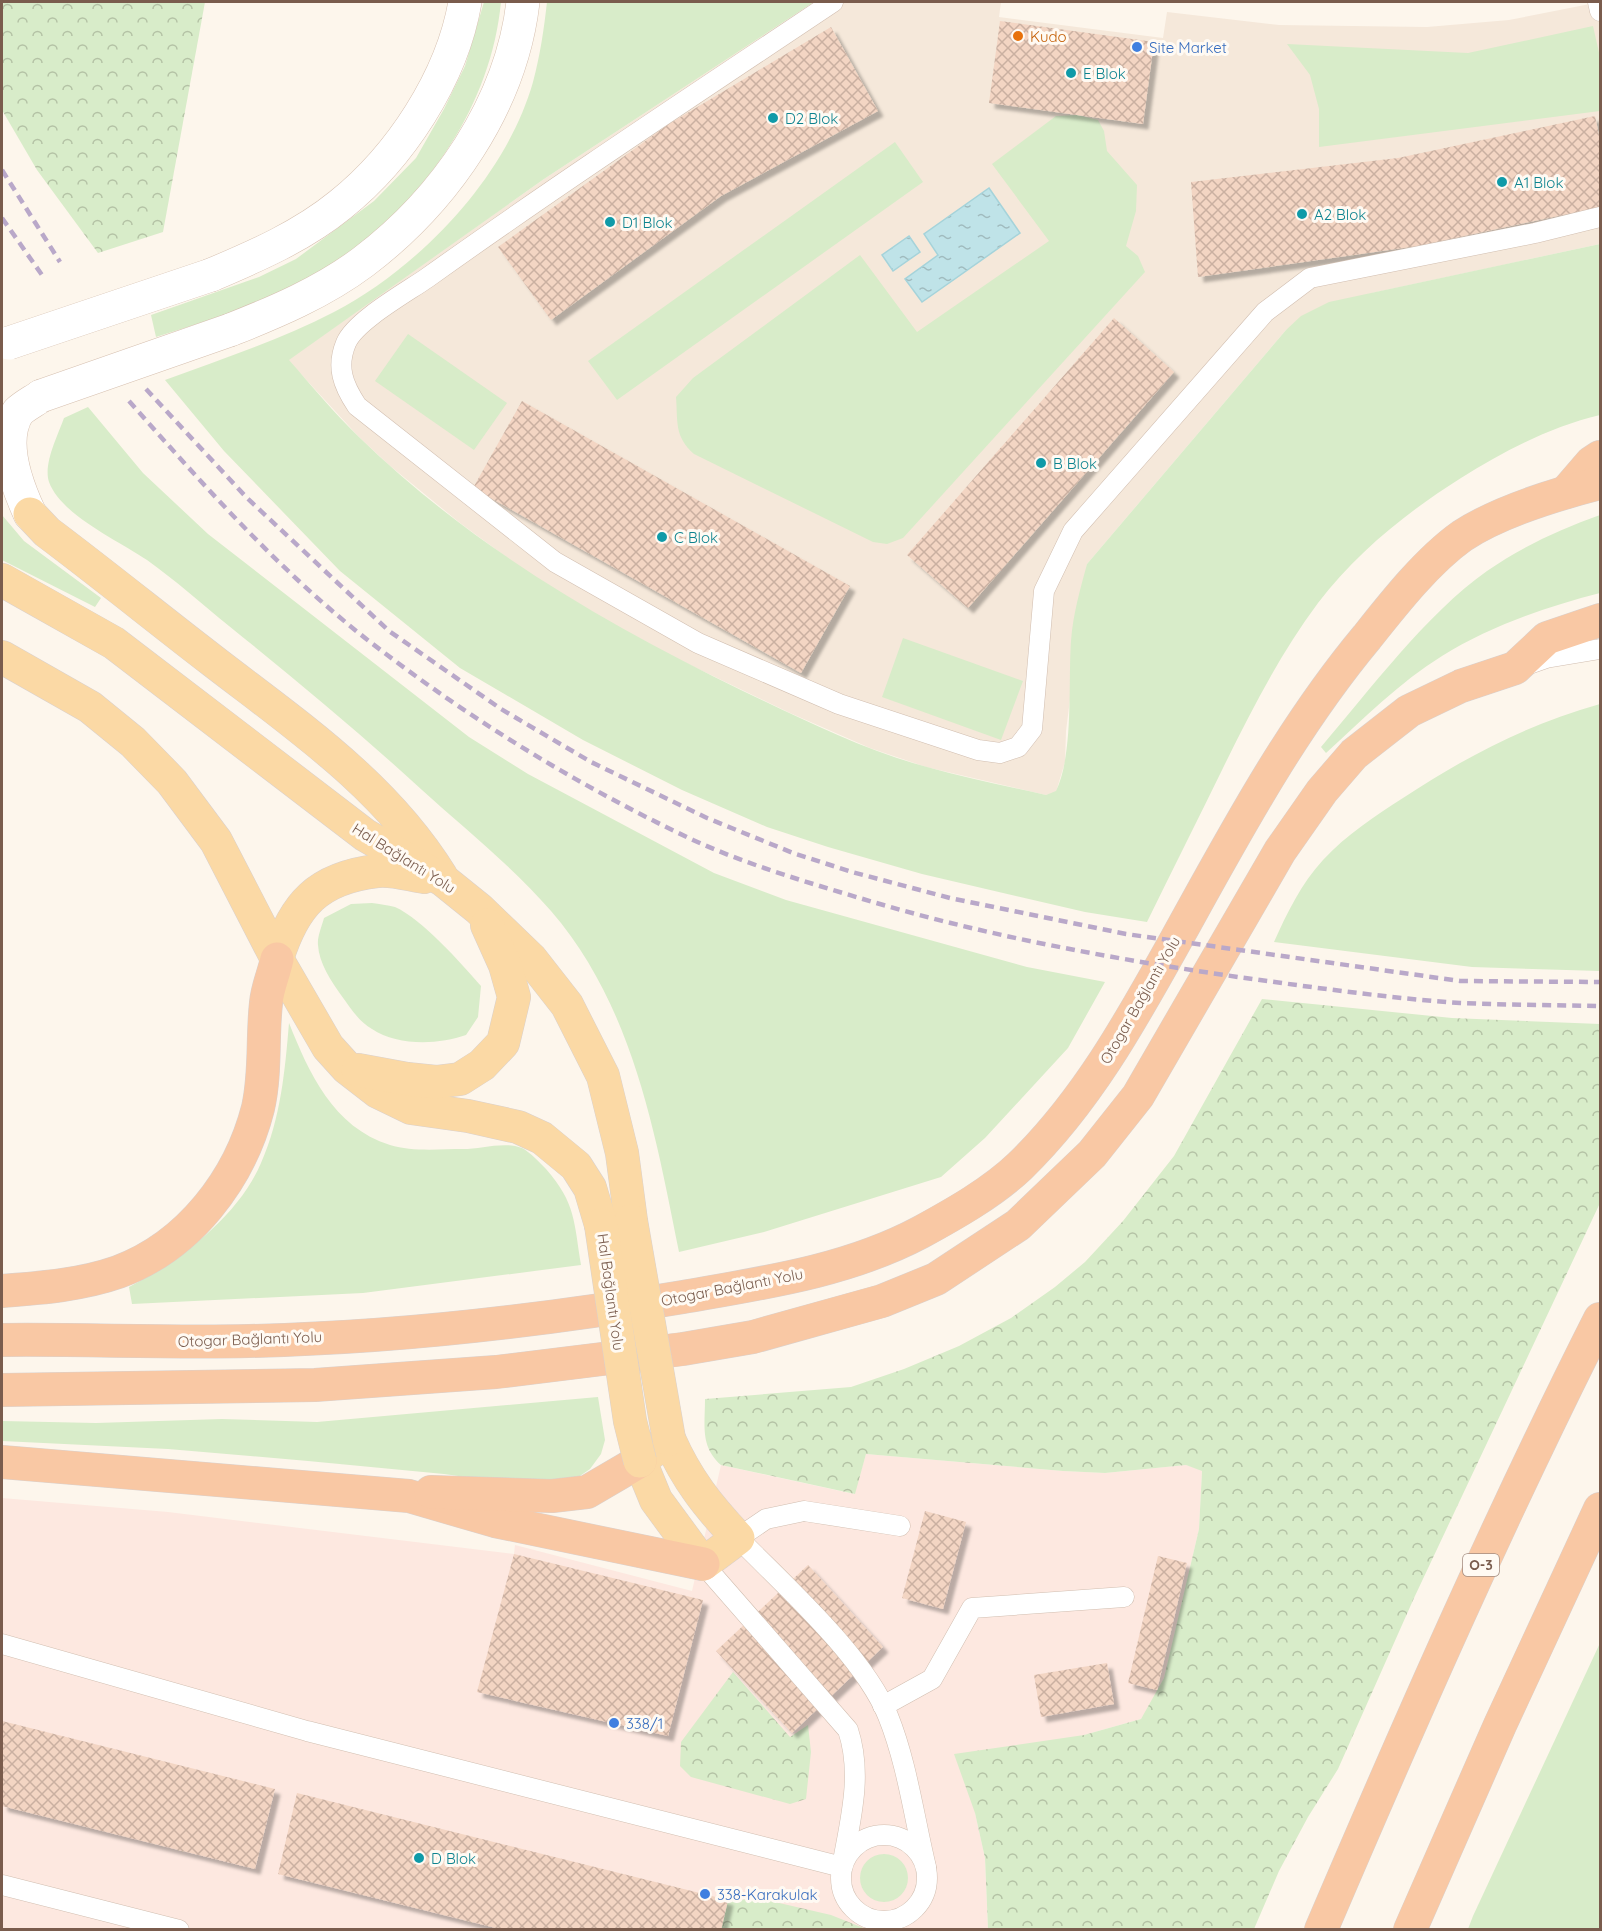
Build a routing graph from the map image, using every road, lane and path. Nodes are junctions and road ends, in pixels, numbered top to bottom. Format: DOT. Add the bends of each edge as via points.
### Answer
graph roads {
  1 [pos="465,2"];
  2 [pos="524,2"];
  3 [pos="832,2"];
  4 [pos="1598,2"];
  5 [pos="1600,10"];
  6 [pos="1600,217"];
  7 [pos="4,345"];
  8 [pos="1600,457"];
  9 [pos="2,477"];
  10 [pos="1600,483"];
  11 [pos="1566,492"];
  12 [pos="30,514"];
  13 [pos="2,580"];
  14 [pos="1600,620"];
  15 [pos="1600,649"];
  16 [pos="6,661"];
  17 [pos="1515,668"];
  18 [pos="443,880"];
  19 [pos="479,909"];
  20 [pos="277,959"];
  21 [pos="347,1068"];
  22 [pos="616,1223"];
  23 [pos="2,1291"];
  24 [pos="1600,1319"];
  25 [pos="2,1340"];
  26 [pos="2,1390"];
  27 [pos="669,1439"];
  28 [pos="640,1461"];
  29 [pos="2,1462"];
  30 [pos="409,1496"];
  31 [pos="1600,1509"];
  32 [pos="900,1526"];
  33 [pos="738,1538"];
  34 [pos="703,1564"];
  35 [pos="1124,1597"];
  36 [pos="2,1644"];
  37 [pos="883,1706"];
  38 [pos="842,1867"];
  39 [pos="926,1867"];
  40 [pos="2,1885"];
  41 [pos="916,1908"];
  42 [pos="179,1929"];
  43 [pos="914,1929"];
  44 [pos="1321,1929"];
  45 [pos="1410,1929"];
  1 -- 7 [label="main road, bridge" via="446,65 429,98 410,128 339,207 259,255 211,275"];
  2 -- 12 [label="main road, bridge" via="506,73 484,123 428,205 361,263 277,312 41,396 18,412 5,445 9,470"];
  3 -- 6 [label="lane" via="361,325 346,341 340,367 343,385 357,406 555,561 699,643 839,704 978,750 1000,753 1018,747 1032,729 1044,591 1073,531 1264,312 1310,278"];
  4 -- 5 [label="lane"];
  8 -- 11 [label="highway"];
  9 -- 12 [label="main road"];
  10 -- 11 [label="highway, Otogar Bağlantı Yolu"];
  11 -- 25 [label="highway, Otogar Bağlantı Yolu" via="1462,537 1416,578 1340,668 1298,729 1116,1046 1059,1125 1016,1169 918,1234 852,1260 790,1278 567,1317 255,1341"];
  12 -- 18 [label="main road" via="47,532 342,763 420,843"];
  13 -- 18 [label="main road, Hal Bağlantı Yolu" via="114,643 365,836"];
  14 -- 17 [label="highway" via="1547,638"];
  15 -- 17 [label="lane"];
  16 -- 20 [label="main road" via="90,707 133,742 172,782 216,841"];
  17 -- 26 [label="highway" via="1461,686 1409,711 1354,754 1280,850 1138,1096 1092,1154 1018,1225 936,1279 882,1301 753,1337 508,1370 315,1385"];
  18 -- 19 [label="main road, Hal Bağlantı Yolu"];
  18 -- 20 [label="main road" via="379,871 338,881 307,898 286,928"];
  19 -- 21 [label="main road" via="505,965 514,997 503,1043 482,1065 460,1079 436,1082"];
  19 -- 22 [label="main road, Hal Bağlantı Yolu" via="531,959 567,1005 603,1076 612,1111"];
  20 -- 21 [label="main road, Hal Bağlantı Yolu" via="328,1047"];
  20 -- 23 [label="highway" via="266,1002 258,1107 245,1148 225,1184 193,1224 162,1248 119,1271 61,1285"];
  21 -- 22 [label="main road, Hal Bağlantı Yolu" via="378,1092 411,1108 508,1125 542,1137 576,1166"];
  22 -- 27 [label="main road, Hal Bağlantı Yolu, bridge"];
  22 -- 28 [label="main road, Hal Bağlantı Yolu, bridge" via="630,1421"];
  24 -- 44 [label="highway, O-3" via="1447,1637"];
  27 -- 28 [label="main road"];
  27 -- 33 [label="main road, Hal Bağlantı Yolu" via="701,1499"];
  28 -- 30 [label="highway" via="587,1492 552,1496 438,1491"];
  28 -- 34 [label="main road, Hal Bağlantı Yolu" via="656,1500"];
  29 -- 30 [label="highway"];
  30 -- 34 [label="highway" via="516,1526"];
  31 -- 45 [label="highway"];
  32 -- 33 [label="lane" via="804,1511 766,1519"];
  33 -- 34 [label="main road"];
  33 -- 37 [label="lane" via="825,1627 874,1688"];
  34 -- 38 [label="lane" via="848,1730 855,1750 856,1777"];
  35 -- 37 [label="lane" via="972,1608 932,1679"];
  36 -- 38 [label="lane" via="307,1731"];
  37 -- 39 [label="lane" via="900,1757"];
  38 -- 39 [label="lane" via="857,1844 883,1834 910,1843"];
  38 -- 41 [label="lane" via="843,1895 862,1916 890,1922"];
  39 -- 41 [label="lane" via="924,1896"];
  40 -- 42 [label="lane"];
  41 -- 43 [label="lane"];
}
